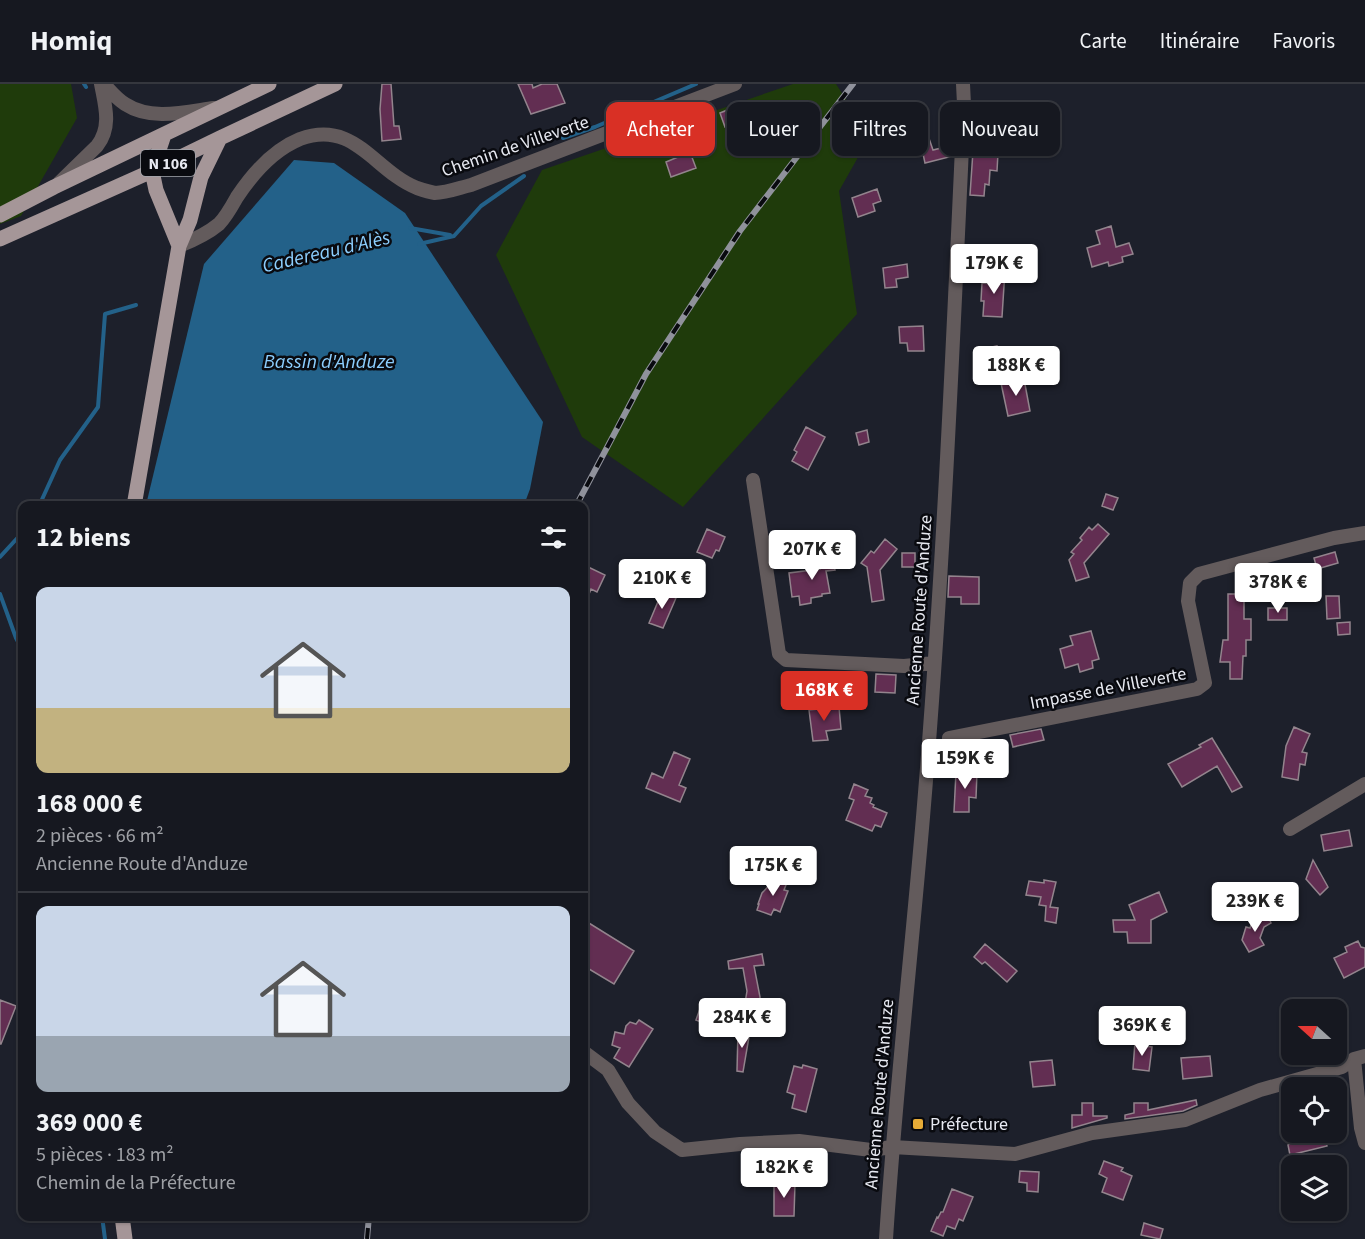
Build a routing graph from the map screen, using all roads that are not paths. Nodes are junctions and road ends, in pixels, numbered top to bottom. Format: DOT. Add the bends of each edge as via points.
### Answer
graph roads {
  1 [pos="102,84"];
  2 [pos="269,84"];
  3 [pos="335,84"];
  4 [pos="735,84"];
  5 [pos="962,86"];
  6 [pos="222,106"];
  7 [pos="164,135"];
  8 [pos="220,138"];
  9 [pos="152,171"];
  10 [pos="54,187"];
  11 [pos="0,215"];
  12 [pos="0,239"];
  13 [pos="179,246"];
  14 [pos="753,480"];
  15 [pos="135,501"];
  16 [pos="1365,533"];
  17 [pos="934,663"];
  18 [pos="949,738"];
  19 [pos="1365,784"];
  20 [pos="1290,829"];
  21 [pos="588,1055"];
  22 [pos="1359,1058"];
  23 [pos="1365,1143"];
  24 [pos="892,1147"];
  25 [pos="123,1221"];
  26 [pos="125,1239"];
  27 [pos="886,1239"];
  1 -- 6 [label="street" via="125,104 147,113 170,114"];
  1 -- 10 [label="street" via="106,132"];
  2 -- 6 [label="main road, N 106"];
  3 -- 8 [label="main road, N 106"];
  4 -- 13 [label="street, Chemin de Villeverte" via="471,185 435,193 400,179 361,148 339,137 300,140 264,163 221,222 203,236"];
  5 -- 17 [label="street, Ancienne Route d'Anduze" via="953,358"];
  6 -- 7 [label="main road, N 106"];
  7 -- 9 [label="main road"];
  7 -- 10 [label="main road, N 106"];
  8 -- 9 [label="main road, N 106"];
  8 -- 13 [label="main road" via="201,177"];
  9 -- 12 [label="main road, N 106"];
  9 -- 13 [label="main road"];
  10 -- 11 [label="main road, N 106"];
  13 -- 15 [label="main road"];
  14 -- 17 [label="street" via="779,654 786,660 904,666"];
  16 -- 18 [label="street, Impasse de Villeverte" via="1334,537 1199,574 1190,583 1188,601 1204,682 1197,689"];
  17 -- 24 [label="street, Ancienne Route d'Anduze"];
  19 -- 20 [label="street"];
  21 -- 24 [label="street" via="608,1070 628,1103 655,1132 682,1150 799,1141 871,1150"];
  22 -- 23 [label="street"];
  22 -- 24 [label="street" via="1342,1067 1260,1090 1185,1120 1092,1133 1015,1154"];
  24 -- 27 [label="street, Ancienne Route d'Anduze"];
  25 -- 26 [label="main road"];
}
